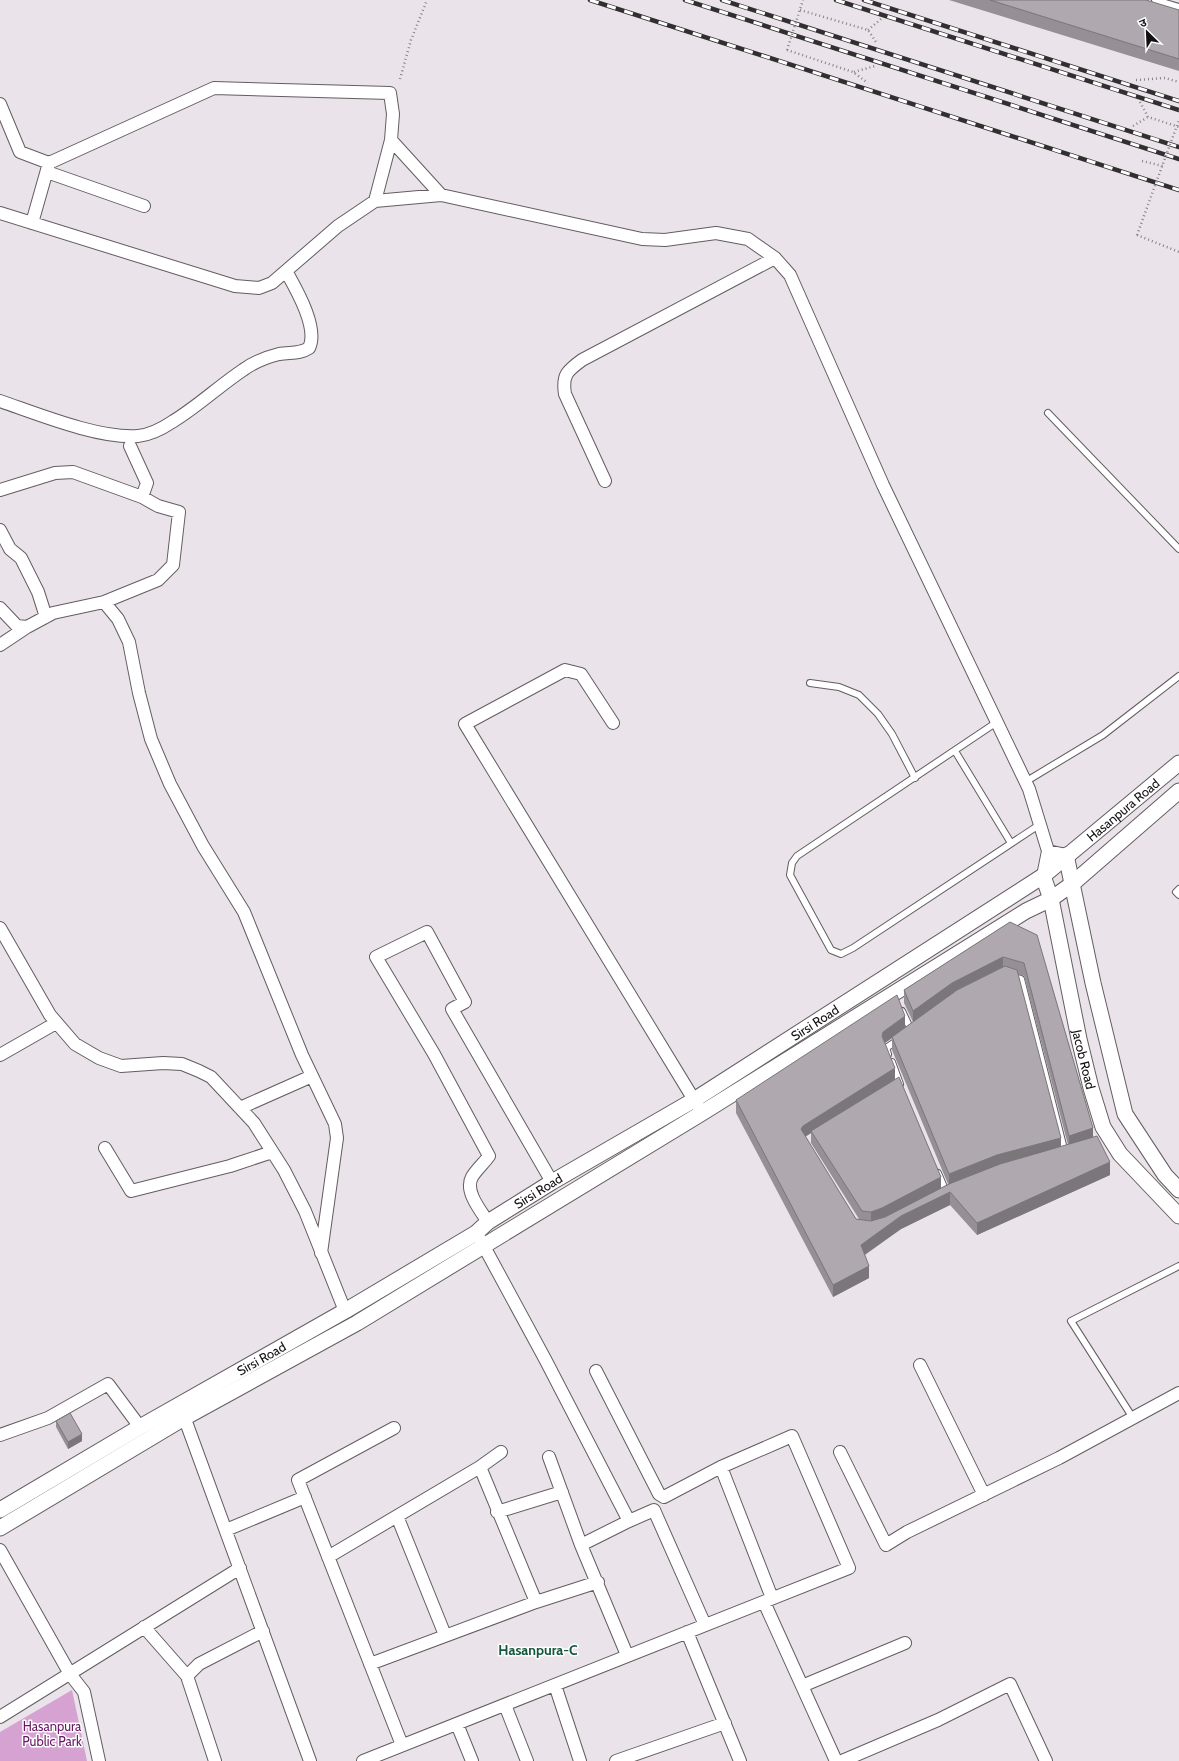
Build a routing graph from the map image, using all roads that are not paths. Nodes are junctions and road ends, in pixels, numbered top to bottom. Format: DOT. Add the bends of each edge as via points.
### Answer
graph roads {
  1 [pos="1155,0"];
  2 [pos="1179,7"];
  3 [pos="0,104"];
  4 [pos="390,140"];
  5 [pos="48,168"];
  6 [pos="441,195"];
  7 [pos="375,201"];
  8 [pos="144,206"];
  9 [pos="0,213"];
  10 [pos="32,223"];
  11 [pos="775,258"];
  12 [pos="286,271"];
  13 [pos="0,401"];
  14 [pos="1048,413"];
  15 [pos="130,446"];
  16 [pos="605,481"];
  17 [pos="0,490"];
  18 [pos="142,497"];
  19 [pos="0,530"];
  20 [pos="1179,549"];
  21 [pos="104,602"];
  22 [pos="0,608"];
  23 [pos="46,617"];
  24 [pos="27,628"];
  25 [pos="0,646"];
  26 [pos="1179,676"];
  27 [pos="810,683"];
  28 [pos="613,722"];
  29 [pos="997,722"];
  30 [pos="955,750"];
  31 [pos="1179,763"];
  32 [pos="915,778"];
  33 [pos="1025,782"];
  34 [pos="1178,795"];
  35 [pos="1039,825"];
  36 [pos="1011,843"];
  37 [pos="1048,852"];
  38 [pos="1066,855"];
  39 [pos="1043,876"];
  40 [pos="1072,884"];
  41 [pos="1179,889"];
  42 [pos="1179,895"];
  43 [pos="1051,899"];
  44 [pos="0,928"];
  45 [pos="1005,974"];
  46 [pos="898,1000"];
  47 [pos="56,1023"];
  48 [pos="917,1026"];
  49 [pos="911,1030"];
  50 [pos="0,1055"];
  51 [pos="312,1076"];
  52 [pos="894,1086"];
  53 [pos="698,1107"];
  54 [pos="240,1108"];
  55 [pos="105,1148"];
  56 [pos="272,1152"];
  57 [pos="1058,1156"];
  58 [pos="934,1163"];
  59 [pos="552,1182"];
  60 [pos="954,1190"];
  61 [pos="1179,1190"];
  62 [pos="946,1192"];
  63 [pos="940,1196"];
  64 [pos="1179,1216"];
  65 [pos="488,1222"];
  66 [pos="480,1239"];
  67 [pos="321,1253"];
  68 [pos="1179,1266"];
  69 [pos="345,1311"];
  70 [pos="920,1365"];
  71 [pos="596,1371"];
  72 [pos="1179,1393"];
  73 [pos="182,1411"];
  74 [pos="1133,1418"];
  75 [pos="140,1427"];
  76 [pos="394,1428"];
  77 [pos="0,1435"];
  78 [pos="501,1452"];
  79 [pos="840,1452"];
  80 [pos="549,1457"];
  81 [pos="480,1467"];
  82 [pos="721,1467"];
  83 [pos="562,1492"];
  84 [pos="984,1495"];
  85 [pos="304,1497"];
  86 [pos="664,1497"];
  87 [pos="0,1510"];
  88 [pos="654,1510"];
  89 [pos="498,1512"];
  90 [pos="397,1516"];
  91 [pos="629,1521"];
  92 [pos="0,1528"];
  93 [pos="226,1530"];
  94 [pos="581,1545"];
  95 [pos="0,1550"];
  96 [pos="328,1557"];
  97 [pos="240,1568"];
  98 [pos="598,1582"];
  99 [pos="768,1600"];
  100 [pos="536,1602"];
  101 [pos="705,1625"];
  102 [pos="144,1628"];
  103 [pos="263,1631"];
  104 [pos="688,1632"];
  105 [pos="445,1636"];
  106 [pos="905,1643"];
  107 [pos="627,1655"];
  108 [pos="370,1664"];
  109 [pos="70,1674"];
  110 [pos="187,1676"];
  111 [pos="555,1685"];
  112 [pos="802,1686"];
  113 [pos="505,1705"];
  114 [pos="0,1718"];
  115 [pos="725,1723"];
  116 [pos="457,1724"];
  117 [pos="402,1745"];
  118 [pos="99,1761"];
  119 [pos="215,1761"];
  120 [pos="310,1761"];
  121 [pos="363,1761"];
  122 [pos="472,1761"];
  123 [pos="527,1761"];
  124 [pos="580,1761"];
  125 [pos="616,1761"];
  126 [pos="740,1761"];
  127 [pos="836,1761"];
  128 [pos="842,1761"];
  129 [pos="1046,1761"];
  1 -- 2 [label="lane"];
  3 -- 5 [label="street" via="20,152"];
  4 -- 5 [label="street" via="393,114 390,93 214,88"];
  4 -- 6 [label="street"];
  4 -- 7 [label="street"];
  5 -- 8 [label="street"];
  5 -- 10 [label="street"];
  6 -- 7 [label="street"];
  6 -- 11 [label="street" via="642,239 665,240 716,233 748,239"];
  7 -- 12 [label="street" via="338,226"];
  9 -- 10 [label="street"];
  10 -- 12 [label="street" via="235,286 258,288 272,284"];
  11 -- 16 [label="street" via="582,360 566,373 563,382 565,394"];
  11 -- 29 [label="street" via="790,275 883,485"];
  12 -- 13 [label="street" via="306,310 311,338 309,348 257,362 172,422 156,430 140,436 91,430"];
  14 -- 20 [label="lane"];
  15 -- 18 [label="street" via="147,483"];
  17 -- 18 [label="street" via="55,473 73,472"];
  18 -- 21 [label="street" via="158,506 179,512 173,565 158,580"];
  19 -- 23 [label="street" via="10,549 21,558 38,592"];
  21 -- 23 [label="street"];
  21 -- 51 [label="street" via="118,619 129,642 151,739 170,784 203,846 244,912"];
  22 -- 24 [label="street" via="17,626"];
  23 -- 24 [label="street"];
  24 -- 25 [label="street"];
  26 -- 33 [label="lane" via="1103,735"];
  27 -- 32 [label="lane" via="839,687 859,695 878,714 892,734"];
  28 -- 53 [label="street" via="582,674 565,670 465,724"];
  29 -- 30 [label="lane"];
  29 -- 33 [label="street"];
  30 -- 32 [label="lane"];
  30 -- 36 [label="lane"];
  31 -- 38 [label="street, Hasanpura Road"];
  32 -- 36 [label="lane" via="797,856 792,863 790,874 831,950 841,954 854,948"];
  33 -- 35 [label="street"];
  34 -- 40 [label="street, Sirsi Road"];
  35 -- 36 [label="lane"];
  35 -- 37 [label="street"];
  37 -- 38 [label="street"];
  37 -- 39 [label="street"];
  38 -- 39 [label="street, Sirsi Road"];
  38 -- 40 [label="street, Jacob Road"];
  39 -- 43 [label="street, Jacob Road"];
  39 -- 53 [label="street, Sirsi Road"];
  40 -- 43 [label="street, Sirsi Road"];
  40 -- 61 [label="street, Jacob Road" via="1093,983 1126,1114 1165,1175"];
  41 -- 42 [label="lane" via="1176,892"];
  43 -- 46 [label="street, Sirsi Road" via="1026,911"];
  43 -- 64 [label="street, Jacob Road" via="1080,1046 1107,1141"];
  44 -- 47 [label="street"];
  45 -- 57 [label="lane" via="1021,979 1069,1153"];
  46 -- 49 [label="lane"];
  46 -- 53 [label="street, Sirsi Road"];
  47 -- 50 [label="street"];
  47 -- 54 [label="street" via="75,1044 99,1058 121,1066 182,1064 199,1071 211,1077"];
  48 -- 49 [label="lane"];
  49 -- 52 [label="lane" via="886,1048 901,1085"];
  51 -- 54 [label="street"];
  51 -- 67 [label="street" via="335,1124 337,1138"];
  53 -- 59 [label="street, Sirsi Road"];
  53 -- 66 [label="street, Sirsi Road"];
  54 -- 56 [label="street" via="254,1123"];
  55 -- 56 [label="street" via="131,1191 230,1166"];
  56 -- 67 [label="street" via="305,1211"];
  58 -- 62 [label="lane"];
  59 -- 65 [label="street, Sirsi Road"];
  59 -- 65 [label="street" via="452,1009 465,1002 427,932 376,957 434,1054 490,1156 469,1184"];
  60 -- 62 [label="lane"];
  62 -- 63 [label="lane"];
  65 -- 66 [label="street, Sirsi Road"];
  66 -- 69 [label="street, Sirsi Road"];
  66 -- 73 [label="street, Sirsi Road" via="357,1322"];
  66 -- 91 [label="street"];
  67 -- 69 [label="street"];
  68 -- 74 [label="lane" via="1070,1321"];
  69 -- 73 [label="street, Sirsi Road"];
  70 -- 84 [label="street"];
  71 -- 86 [label="street" via="659,1494"];
  72 -- 74 [label="street"];
  73 -- 75 [label="street, Sirsi Road"];
  73 -- 92 [label="street, Sirsi Road"];
  73 -- 93 [label="street"];
  74 -- 84 [label="street"];
  75 -- 77 [label="street" via="108,1384 48,1418"];
  75 -- 87 [label="street, Sirsi Road"];
  76 -- 85 [label="street" via="298,1480"];
  78 -- 81 [label="street"];
  79 -- 84 [label="street" via="886,1545 907,1532"];
  80 -- 83 [label="street"];
  81 -- 89 [label="street"];
  81 -- 90 [label="street"];
  82 -- 86 [label="street"];
  82 -- 99 [label="street"];
  82 -- 99 [label="street" via="792,1436 849,1568"];
  83 -- 89 [label="street"];
  83 -- 94 [label="street"];
  85 -- 93 [label="street"];
  85 -- 96 [label="street"];
  86 -- 88 [label="street"];
  88 -- 91 [label="street"];
  88 -- 101 [label="street"];
  89 -- 100 [label="street"];
  90 -- 96 [label="street"];
  90 -- 105 [label="street"];
  91 -- 94 [label="street"];
  93 -- 97 [label="street"];
  94 -- 98 [label="street"];
  95 -- 109 [label="street"];
  96 -- 108 [label="street"];
  97 -- 102 [label="street"];
  97 -- 103 [label="street"];
  98 -- 100 [label="street"];
  98 -- 107 [label="street"];
  99 -- 101 [label="street"];
  99 -- 112 [label="street"];
  100 -- 105 [label="street"];
  101 -- 104 [label="street"];
  102 -- 109 [label="street"];
  102 -- 110 [label="street"];
  103 -- 110 [label="street" via="199,1664"];
  103 -- 120 [label="street"];
  104 -- 107 [label="street"];
  104 -- 115 [label="street"];
  105 -- 108 [label="street"];
  106 -- 112 [label="street"];
  107 -- 111 [label="street"];
  108 -- 117 [label="street"];
  109 -- 114 [label="street"];
  109 -- 118 [label="street" via="84,1692"];
  110 -- 119 [label="street"];
  111 -- 113 [label="street"];
  111 -- 124 [label="street"];
  112 -- 127 [label="street"];
  113 -- 116 [label="street"];
  113 -- 123 [label="street"];
  115 -- 125 [label="street"];
  115 -- 126 [label="street"];
  116 -- 117 [label="street"];
  116 -- 122 [label="street"];
  117 -- 121 [label="street"];
  128 -- 129 [label="street" via="938,1720 1010,1684"];
}
